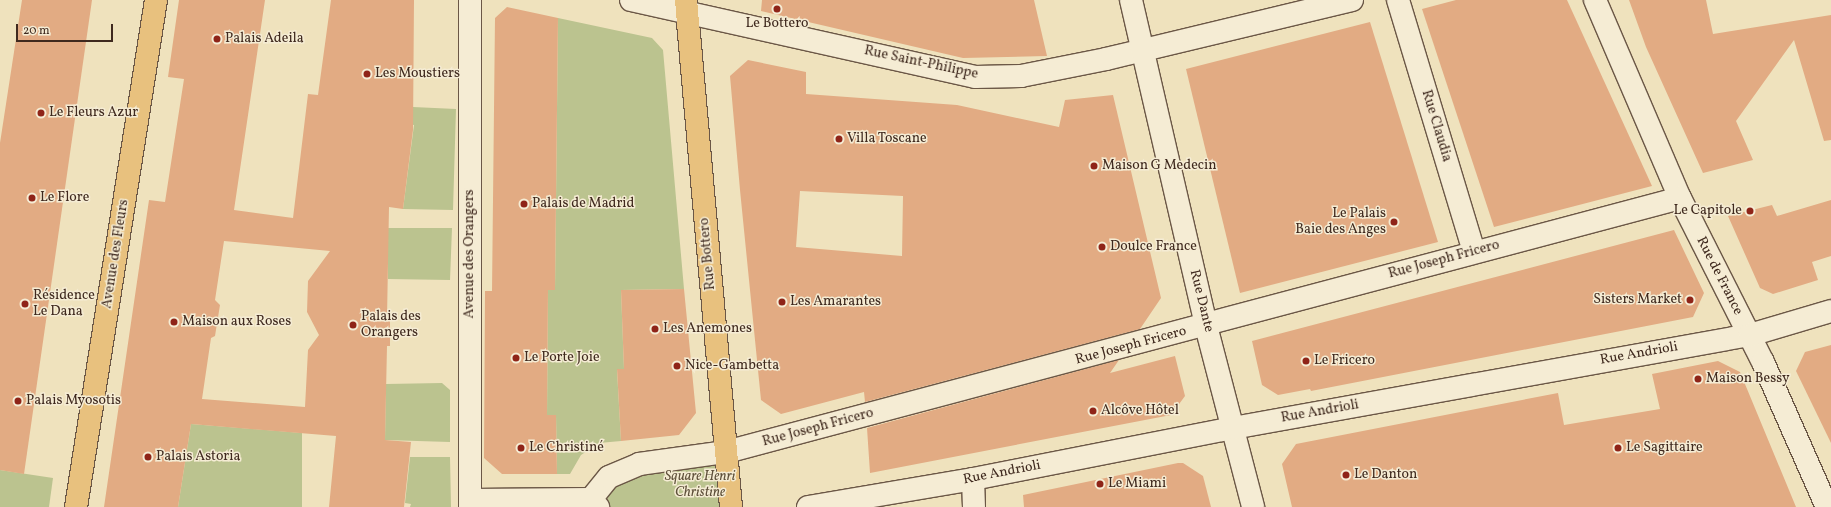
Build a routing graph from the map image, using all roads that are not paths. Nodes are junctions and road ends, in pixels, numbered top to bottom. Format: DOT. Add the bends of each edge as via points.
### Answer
graph roads {
  1 [pos="156,0"];
  2 [pos="470,0"];
  3 [pos="630,0"];
  4 [pos="1131,0"];
  5 [pos="1352,0"];
  6 [pos="1398,0"];
  7 [pos="1595,0"];
  8 [pos="687,6"];
  9 [pos="1142,51"];
  10 [pos="1680,198"];
  11 [pos="1474,252"];
  12 [pos="1831,311"];
  13 [pos="1206,326"];
  14 [pos="1750,335"];
  15 [pos="1233,428"];
  16 [pos="726,452"];
  17 [pos="973,479"];
  18 [pos="594,503"];
  19 [pos="470,504"];
  20 [pos="76,507"];
  21 [pos="731,507"];
  22 [pos="808,507"];
  23 [pos="974,507"];
  24 [pos="1253,507"];
  25 [pos="1827,507"];
  1 -- 20 [label="main road, Avenue des Fleurs"];
  2 -- 19 [label="street, Avenue des Orangers"];
  3 -- 8 [label="street, Rue Saint-Philippe"];
  4 -- 9 [label="street, Rue Dante"];
  5 -- 9 [label="street, Rue Saint-Philippe"];
  6 -- 11 [label="street, Rue Claudia"];
  7 -- 10 [label="street, Rue de France"];
  8 -- 9 [label="street, Rue Saint-Philippe" via="975,77 1021,76"];
  8 -- 16 [label="main road, Rue Bottero"];
  9 -- 13 [label="street, Rue Dante"];
  10 -- 11 [label="street, Rue Joseph Fricero"];
  10 -- 14 [label="street, Rue de France"];
  11 -- 13 [label="street, Rue Joseph Fricero"];
  12 -- 14 [label="street, Rue Andrioli"];
  13 -- 15 [label="street, Rue Dante"];
  13 -- 16 [label="street, Rue Joseph Fricero"];
  14 -- 15 [label="street, Rue Andrioli"];
  14 -- 25 [label="street, Rue de France"];
  15 -- 17 [label="street, Rue Andrioli"];
  15 -- 24 [label="street, Rue Dante"];
  16 -- 18 [label="street, Rue Joseph Fricero" via="639,464 609,477"];
  16 -- 21 [label="main road, Rue Bottero"];
  17 -- 22 [label="street, Rue Andrioli"];
  17 -- 23 [label="street"];
  18 -- 19 [label="street"];
}
